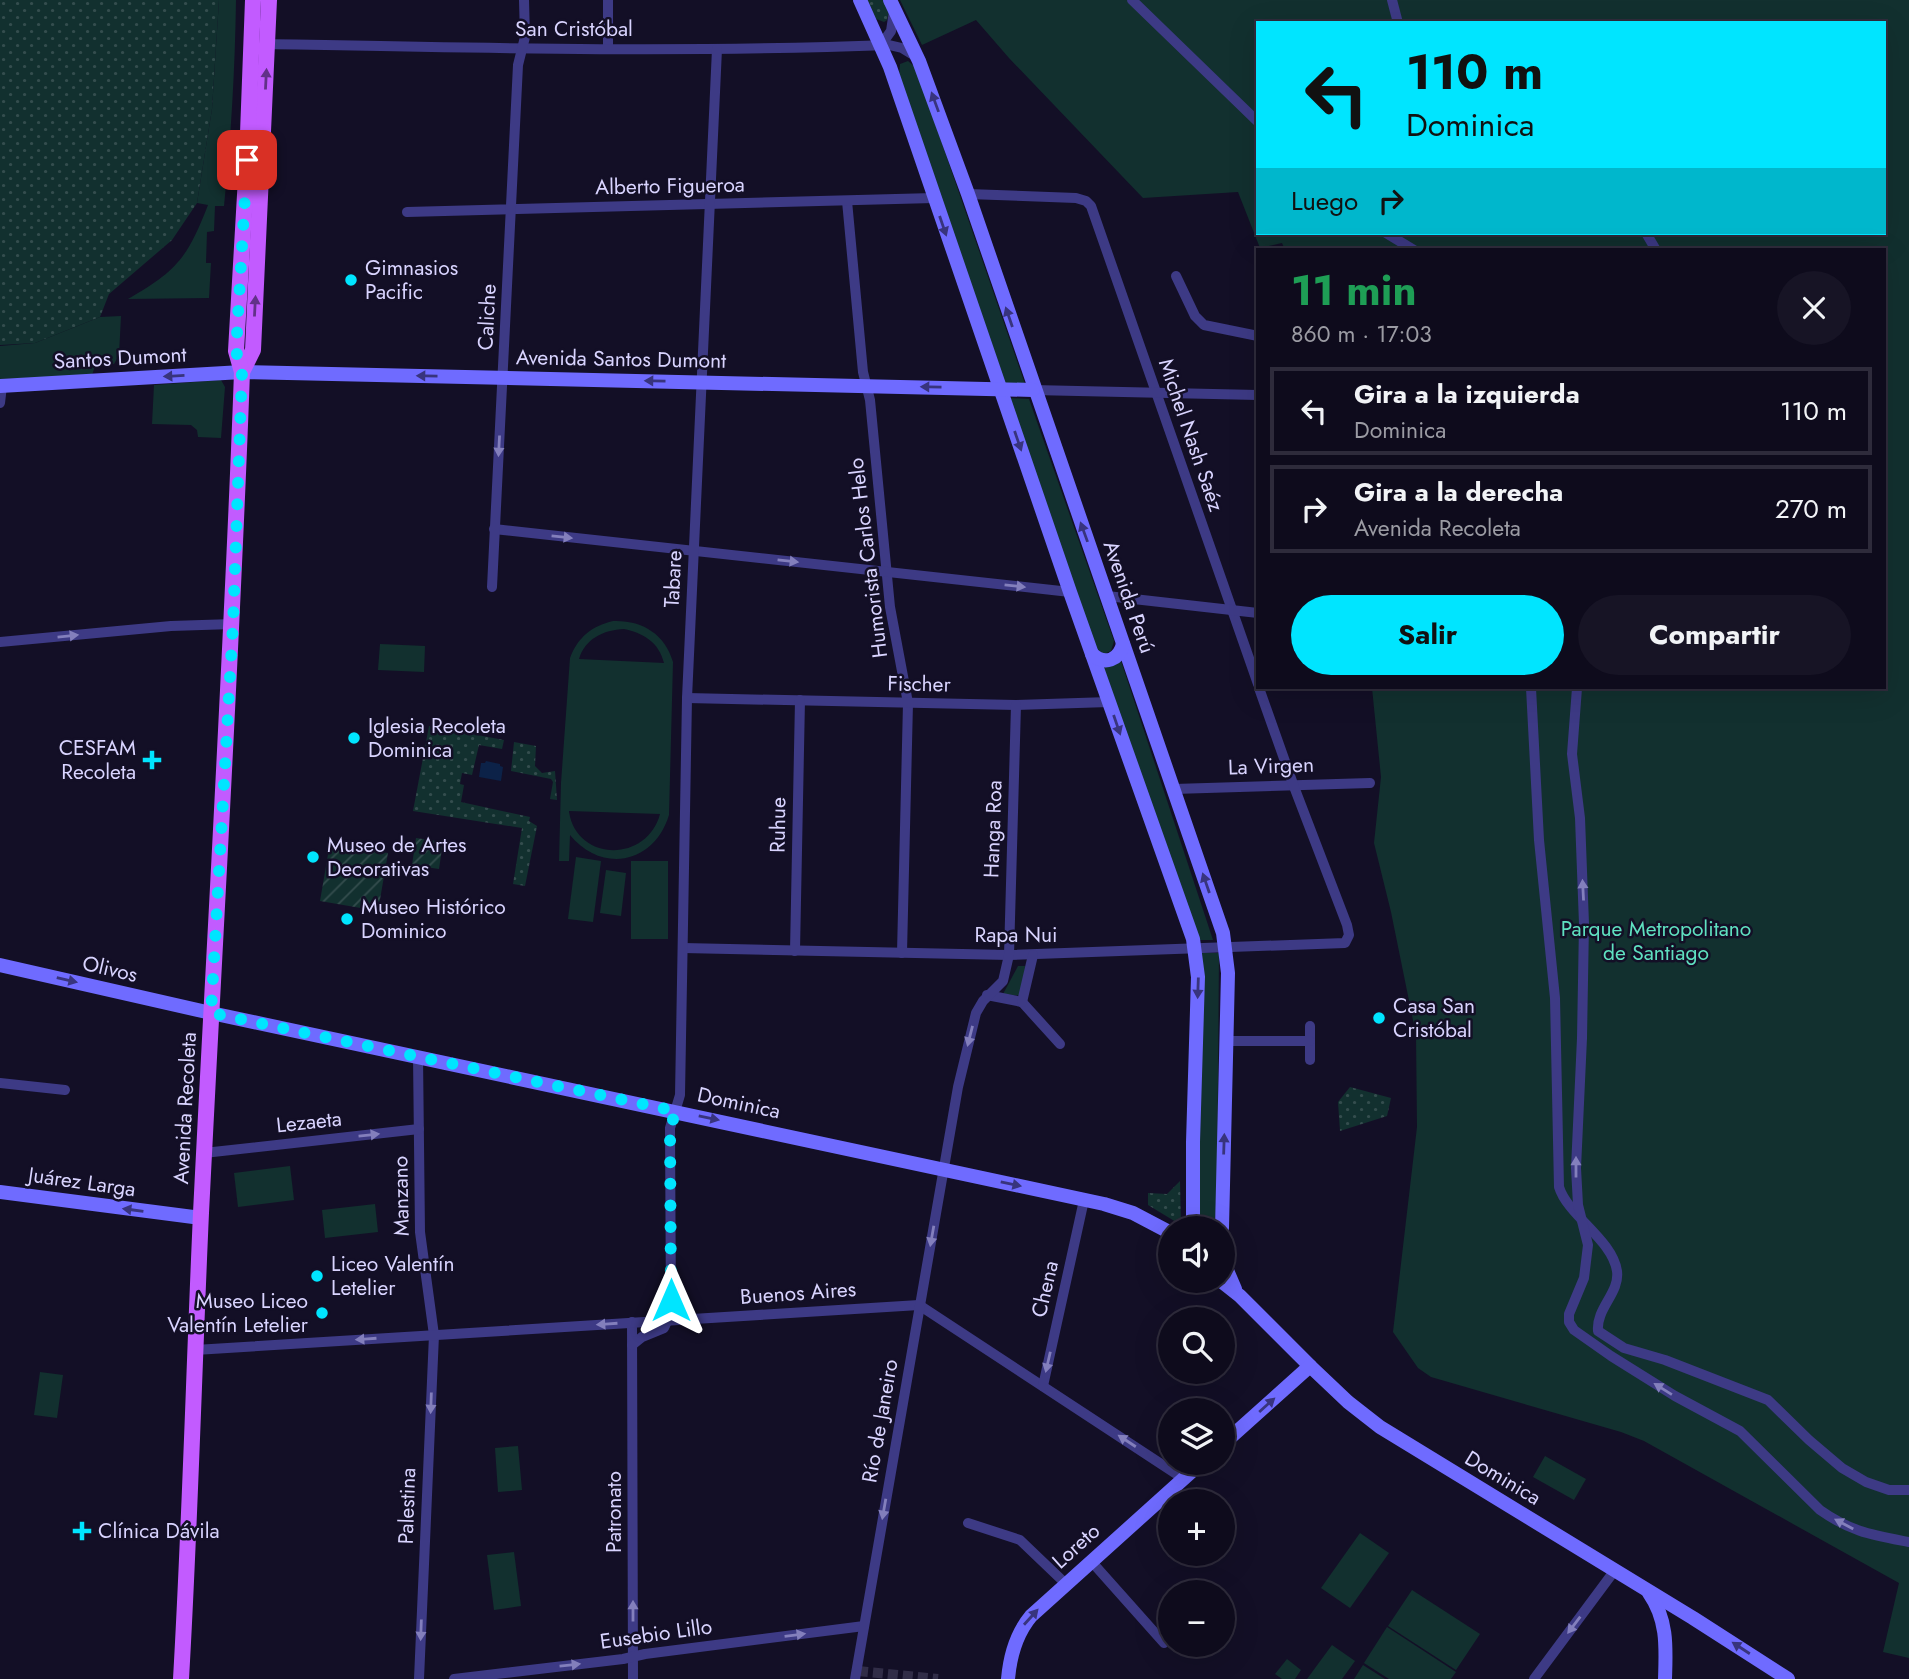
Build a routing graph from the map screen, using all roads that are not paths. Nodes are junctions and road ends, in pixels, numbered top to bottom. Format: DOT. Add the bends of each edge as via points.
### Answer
graph roads {
  1 [pos="253,0"];
  2 [pos="270,0"];
  3 [pos="524,0"];
  4 [pos="608,0"];
  5 [pos="860,0"];
  6 [pos="1132,0"];
  7 [pos="1392,0"];
  8 [pos="892,4"];
  9 [pos="1397,21"];
  10 [pos="252,32"];
  11 [pos="267,44"];
  12 [pos="881,46"];
  13 [pos="522,48"];
  14 [pos="608,48"];
  15 [pos="718,49"];
  16 [pos="919,59"];
  17 [pos="1256,120"];
  18 [pos="968,194"];
  19 [pos="934,198"];
  20 [pos="847,201"];
  21 [pos="710,204"];
  22 [pos="512,209"];
  23 [pos="407,212"];
  24 [pos="1389,235"];
  25 [pos="1411,248"];
  26 [pos="1176,276"];
  27 [pos="1256,336"];
  28 [pos="242,372"];
  29 [pos="503,378"];
  30 [pos="701,382"];
  31 [pos="1,386"];
  32 [pos="866,386"];
  33 [pos="1000,389"];
  34 [pos="1033,390"];
  35 [pos="1156,394"];
  36 [pos="1256,395"];
  37 [pos="0,403"];
  38 [pos="494,529"];
  39 [pos="694,551"];
  40 [pos="886,572"];
  41 [pos="492,587"];
  42 [pos="1070,592"];
  43 [pos="1107,596"];
  44 [pos="1233,610"];
  45 [pos="1256,613"];
  46 [pos="233,624"];
  47 [pos="0,642"];
  48 [pos="1124,644"];
  49 [pos="1092,654"];
  50 [pos="1256,677"];
  51 [pos="1260,689"];
  52 [pos="1531,689"];
  53 [pos="1577,689"];
  54 [pos="687,698"];
  55 [pos="800,700"];
  56 [pos="1109,702"];
  57 [pos="908,703"];
  58 [pos="1016,705"];
  59 [pos="1370,783"];
  60 [pos="1293,784"];
  61 [pos="1174,789"];
  62 [pos="1348,940"];
  63 [pos="683,948"];
  64 [pos="1226,948"];
  65 [pos="1195,949"];
  66 [pos="795,951"];
  67 [pos="902,953"];
  68 [pos="1033,954"];
  69 [pos="1009,955"];
  70 [pos="0,965"];
  71 [pos="987,995"];
  72 [pos="1022,1002"];
  73 [pos="211,1013"];
  74 [pos="1310,1026"];
  75 [pos="1227,1041"];
  76 [pos="1310,1041"];
  77 [pos="1060,1044"];
  78 [pos="418,1056"];
  79 [pos="1310,1060"];
  80 [pos="0,1083"];
  81 [pos="65,1090"];
  82 [pos="676,1111"];
  83 [pos="419,1129"];
  84 [pos="204,1153"];
  85 [pos="944,1169"];
  86 [pos="0,1192"];
  87 [pos="1084,1200"];
  88 [pos="1223,1212"];
  89 [pos="1193,1216"];
  90 [pos="1221,1216"];
  91 [pos="1223,1216"];
  92 [pos="1581,1216"];
  93 [pos="201,1218"];
  94 [pos="1158,1226"];
  95 [pos="1235,1288"];
  96 [pos="1235,1292"];
  97 [pos="1240,1296"];
  98 [pos="919,1305"];
  99 [pos="669,1321"];
  100 [pos="632,1322"];
  101 [pos="434,1335"];
  102 [pos="632,1345"];
  103 [pos="195,1350"];
  104 [pos="1310,1366"];
  105 [pos="1043,1386"];
  106 [pos="1235,1433"];
  107 [pos="1188,1475"];
  108 [pos="1184,1479"];
  109 [pos="1909,1490"];
  110 [pos="968,1523"];
  111 [pos="1909,1542"];
  112 [pos="1091,1561"];
  113 [pos="1615,1570"];
  114 [pos="1066,1584"];
  115 [pos="1644,1587"];
  116 [pos="1693,1618"];
  117 [pos="864,1626"];
  118 [pos="1666,1634"];
  119 [pos="1158,1636"];
  120 [pos="634,1657"];
  121 [pos="857,1674"];
  122 [pos="519,1675"];
  123 [pos="181,1679"];
  124 [pos="419,1679"];
  125 [pos="454,1679"];
  126 [pos="633,1679"];
  127 [pos="1008,1679"];
  128 [pos="1534,1679"];
  129 [pos="1665,1679"];
  130 [pos="1788,1679"];
  1 -- 10 [label="main road, Avenida Recoleta"];
  2 -- 11 [label="main road, Avenida Recoleta"];
  3 -- 13 [label="street, Caliche"];
  4 -- 14 [label="street"];
  5 -- 12 [label="main road"];
  6 -- 17 [label="street"];
  7 -- 9 [label="street"];
  8 -- 12 [label="street" via="891,31"];
  8 -- 16 [label="main road, Avenida Perú"];
  10 -- 11 [label="main road"];
  10 -- 28 [label="main road, Avenida Recoleta" via="236,351"];
  11 -- 13 [label="street, San Cristóbal"];
  28 -- 11 [label="main road, Avenida Recoleta, one-way" via="253,350"];
  12 -- 15 [label="street, San Cristóbal"];
  12 -- 16 [label="street, San Cristóbal" via="897,46"];
  12 -- 19 [label="main road"];
  13 -- 14 [label="street, San Cristóbal"];
  13 -- 22 [label="street, Caliche"];
  14 -- 15 [label="street, San Cristóbal"];
  15 -- 21 [label="street, Tabare"];
  18 -- 16 [label="main road, Avenida Perú, one-way"];
  34 -- 18 [label="main road, Avenida Perú, one-way"];
  18 -- 35 [label="street, Michel Nash Saéz" via="1086,201"];
  19 -- 20 [label="street, Alberto Figueroa"];
  19 -- 33 [label="main road, one-way"];
  20 -- 21 [label="street, Alberto Figueroa"];
  20 -- 32 [label="street, Humorista Carlos Helo"];
  21 -- 22 [label="street, Alberto Figueroa"];
  21 -- 30 [label="street, Tabare"];
  22 -- 23 [label="street, Alberto Figueroa"];
  22 -- 29 [label="street, Caliche"];
  24 -- 25 [label="street"];
  26 -- 27 [label="street" via="1204,325"];
  29 -- 28 [label="main road, Avenida Santos Dumont, one-way"];
  28 -- 31 [label="main road, Santos Dumont, one-way"];
  28 -- 46 [label="main road, Avenida Recoleta"];
  30 -- 29 [label="main road, Avenida Santos Dumont, one-way"];
  29 -- 38 [label="street, Caliche, one-way"];
  30 -- 32 [label="main road, Avenida Santos Dumont"];
  30 -- 39 [label="street, Tabare"];
  31 -- 37 [label="street"];
  33 -- 32 [label="main road, Avenida Santos Dumont, one-way"];
  32 -- 40 [label="street, Humorista Carlos Helo"];
  33 -- 34 [label="main road"];
  33 -- 42 [label="main road, one-way"];
  34 -- 35 [label="street"];
  43 -- 34 [label="main road, Avenida Perú, one-way"];
  35 -- 36 [label="street"];
  35 -- 44 [label="street, Michel Nash Saéz"];
  38 -- 39 [label="street, one-way"];
  38 -- 41 [label="street, Caliche"];
  39 -- 40 [label="street, one-way"];
  39 -- 54 [label="street, Tabare"];
  40 -- 42 [label="street, one-way"];
  40 -- 57 [label="street, Humorista Carlos Helo"];
  42 -- 49 [label="main road"];
  43 -- 44 [label="street"];
  43 -- 48 [label="main road, Avenida Perú"];
  44 -- 45 [label="street"];
  44 -- 50 [label="street, Michel Nash Saéz"];
  47 -- 46 [label="street, one-way"];
  46 -- 73 [label="main road, Avenida Recoleta"];
  48 -- 49 [label="main road" via="1111,660"];
  48 -- 61 [label="main road, Avenida Perú"];
  49 -- 56 [label="main road"];
  51 -- 60 [label="street, Michel Nash Saéz"];
  52 -- 92 [label="street" via="1539,839 1555,998 1559,1187"];
  92 -- 53 [label="street, one-way" via="1576,1168 1584,924 1572,754"];
  54 -- 55 [label="street, Fischer"];
  54 -- 63 [label="street, Tabare"];
  55 -- 57 [label="street, Fischer"];
  55 -- 66 [label="street, Ruhue"];
  56 -- 58 [label="street, Fischer"];
  56 -- 65 [label="main road, one-way"];
  57 -- 58 [label="street, Fischer"];
  57 -- 67 [label="street, Humorista Carlos Helo"];
  58 -- 69 [label="street, Hanga Roa"];
  59 -- 60 [label="street, La Virgen"];
  60 -- 61 [label="street, La Virgen"];
  60 -- 62 [label="street, Michel Nash Saéz" via="1347,925"];
  64 -- 61 [label="main road, Avenida Perú, one-way"];
  62 -- 64 [label="street, Rapa Nui" via="1340,945"];
  63 -- 66 [label="street, Rapa Nui"];
  63 -- 82 [label="street, Tabare"];
  64 -- 65 [label="street, Rapa Nui"];
  64 -- 75 [label="main road, Avenida Perú"];
  65 -- 68 [label="street, Rapa Nui"];
  65 -- 89 [label="main road, one-way"];
  66 -- 67 [label="street, Rapa Nui"];
  67 -- 69 [label="street, Rapa Nui"];
  68 -- 69 [label="street, Rapa Nui"];
  68 -- 72 [label="street"];
  69 -- 71 [label="street" via="1003,981"];
  70 -- 73 [label="main road, Olivos, one-way"];
  71 -- 72 [label="street"];
  71 -- 85 [label="street, one-way" via="974,1019"];
  72 -- 77 [label="street"];
  73 -- 78 [label="main road, Dominica"];
  73 -- 84 [label="main road, Avenida Recoleta"];
  74 -- 76 [label="street"];
  75 -- 76 [label="street"];
  88 -- 75 [label="main road, Avenida Perú, one-way"];
  76 -- 79 [label="street"];
  78 -- 82 [label="main road, Dominica"];
  78 -- 83 [label="street, Manzano"];
  80 -- 81 [label="street"];
  82 -- 85 [label="main road, Dominica, one-way"];
  82 -- 99 [label="street, Tabare" via="670,1128"];
  84 -- 83 [label="street, Lezaeta, one-way"];
  83 -- 101 [label="street, Manzano" via="420,1232"];
  84 -- 93 [label="main road, Avenida Recoleta"];
  85 -- 87 [label="main road, Dominica, one-way"];
  85 -- 98 [label="street, Río de Janeiro, one-way"];
  93 -- 86 [label="main road, Juárez Larga, one-way"];
  87 -- 94 [label="main road, Dominica" via="1133,1213"];
  87 -- 105 [label="street, Chena, one-way"];
  88 -- 90 [label="main road"];
  88 -- 91 [label="main road, Avenida Perú"];
  92 -- 109 [label="street" via="1617,1272 1612,1296 1597,1319 1598,1332 1624,1348 1768,1400 1842,1468 1889,1490"];
  111 -- 92 [label="street, one-way" via="1852,1530 1832,1518 1740,1431 1675,1396 1574,1330 1569,1314 1584,1278 1587,1256"];
  93 -- 103 [label="main road, Avenida Recoleta"];
  95 -- 97 [label="main road"];
  96 -- 97 [label="main road, Dominica"];
  97 -- 104 [label="main road, Dominica"];
  98 -- 99 [label="street, Buenos Aires"];
  98 -- 105 [label="street"];
  98 -- 117 [label="street, Río de Janeiro, one-way"];
  99 -- 100 [label="street, Buenos Aires"];
  99 -- 102 [label="street"];
  100 -- 101 [label="street, Buenos Aires, one-way"];
  100 -- 102 [label="street, Patronato"];
  101 -- 103 [label="street, Buenos Aires, one-way"];
  101 -- 124 [label="street, Palestina, one-way"];
  120 -- 102 [label="street, Patronato, one-way"];
  103 -- 123 [label="main road, Avenida Recoleta"];
  106 -- 104 [label="main road, one-way"];
  104 -- 113 [label="main road, Dominica" via="1363,1415 1395,1437"];
  108 -- 105 [label="street, one-way"];
  107 -- 108 [label="main road, Loreto"];
  108 -- 112 [label="main road, Loreto"];
  110 -- 114 [label="street" via="1020,1540"];
  112 -- 114 [label="main road, Loreto"];
  112 -- 119 [label="street"];
  113 -- 115 [label="main road, Dominica"];
  113 -- 128 [label="street, one-way"];
  127 -- 114 [label="main road, Loreto, one-way" via="1024,1624"];
  115 -- 116 [label="main road, Dominica"];
  115 -- 118 [label="main road" via="1659,1609"];
  116 -- 118 [label="main road" via="1675,1618"];
  130 -- 116 [label="main road, Dominica, one-way"];
  120 -- 117 [label="street, Eusebio Lillo, one-way"];
  117 -- 121 [label="street, Río de Janeiro"];
  118 -- 129 [label="main road"];
  122 -- 120 [label="street, Eusebio Lillo, one-way"];
  120 -- 126 [label="street, Patronato"];
  122 -- 125 [label="street, Eusebio Lillo"];
}
